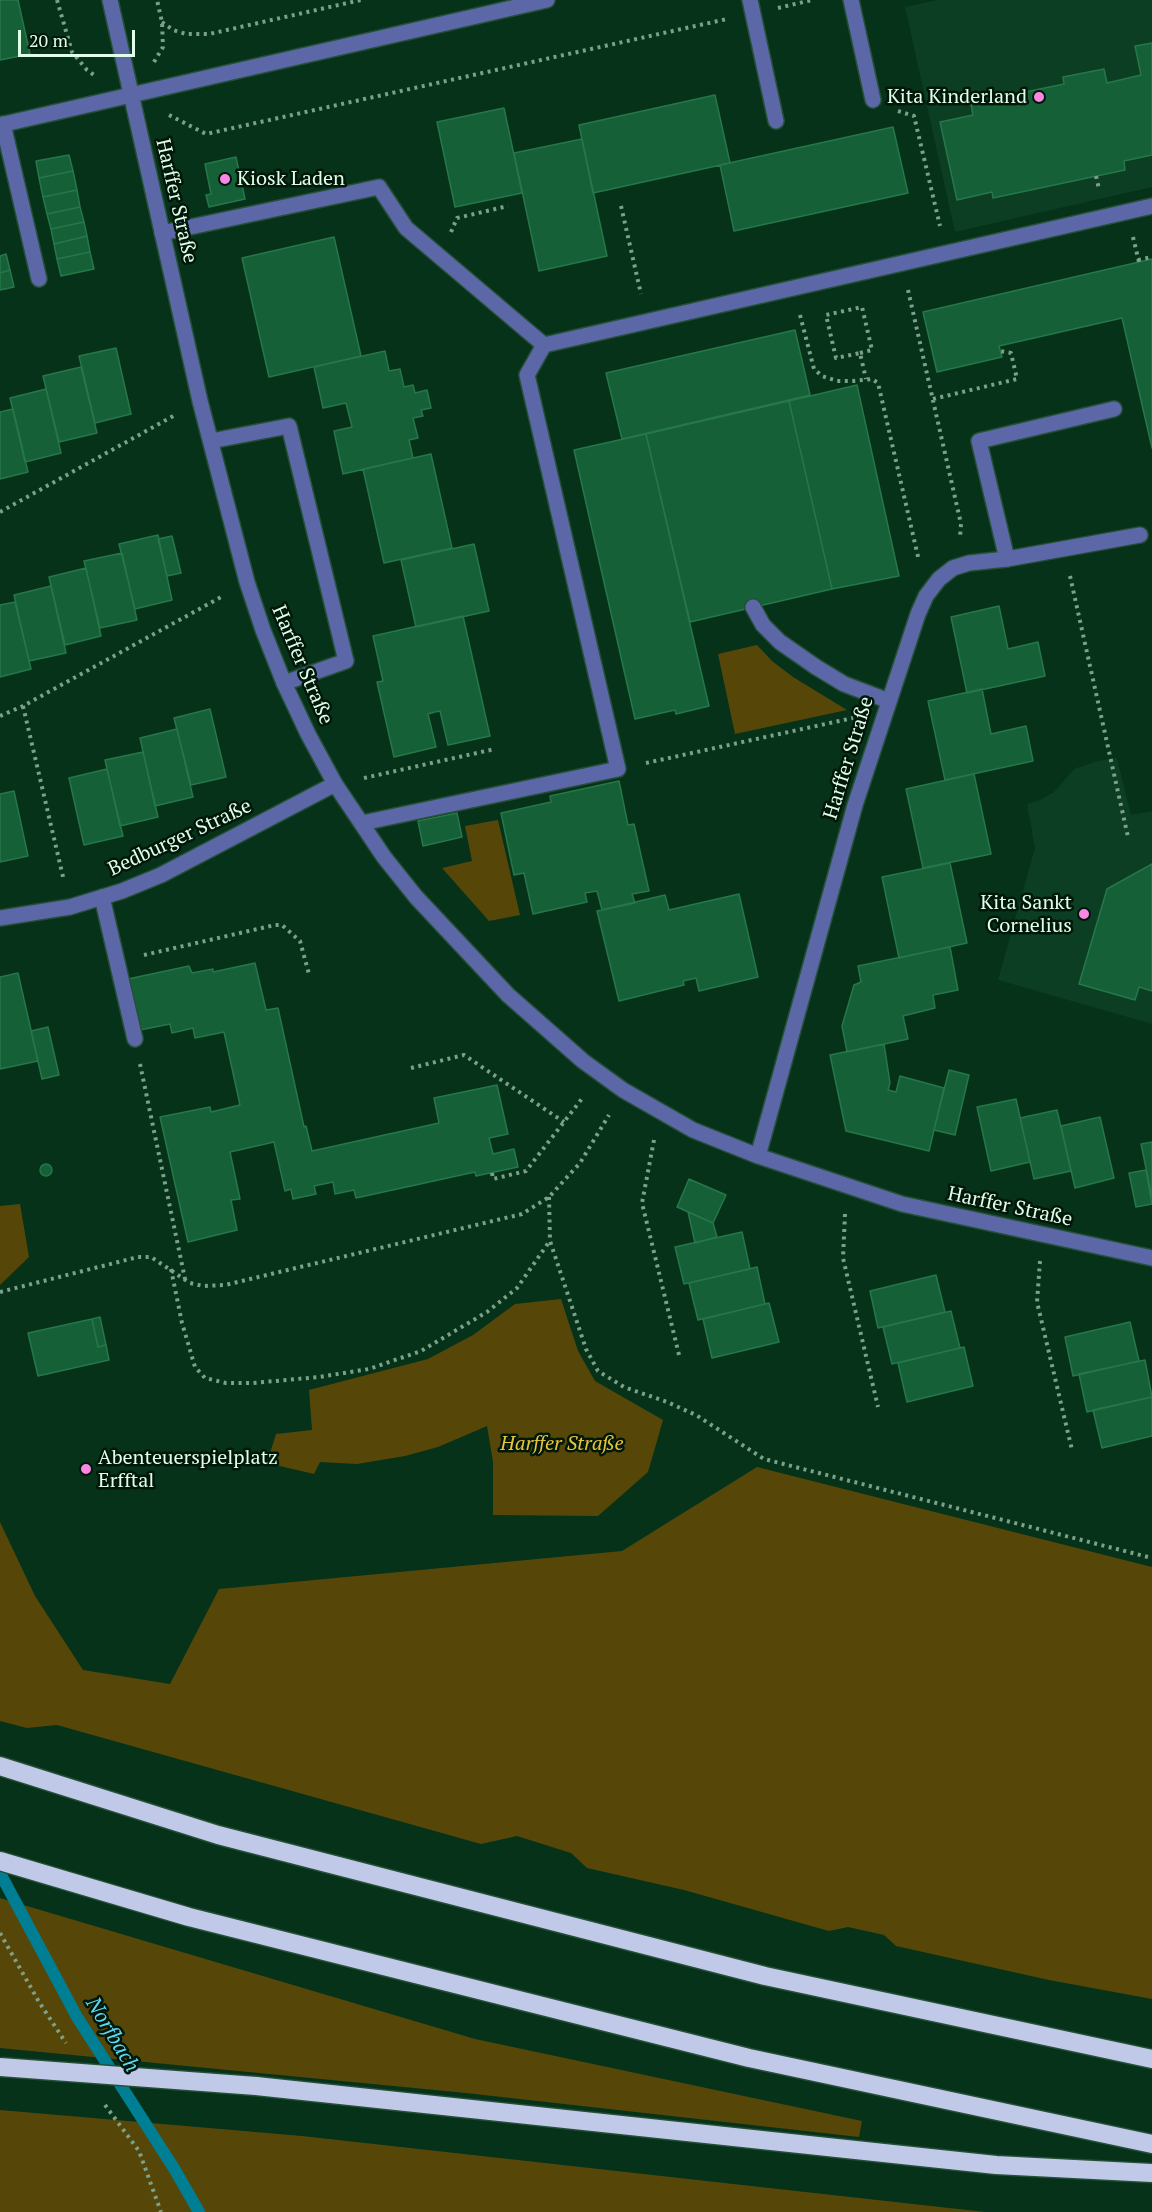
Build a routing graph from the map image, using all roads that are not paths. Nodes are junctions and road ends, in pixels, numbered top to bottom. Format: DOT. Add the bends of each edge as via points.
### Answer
graph roads {
  1 [pos="110,0"];
  2 [pos="547,0"];
  3 [pos="851,0"];
  4 [pos="751,7"];
  5 [pos="132,96"];
  6 [pos="873,100"];
  7 [pos="776,121"];
  8 [pos="1,124"];
  9 [pos="1152,206"];
  10 [pos="162,233"];
  11 [pos="39,279"];
  12 [pos="544,345"];
  13 [pos="1114,409"];
  14 [pos="211,441"];
  15 [pos="1140,535"];
  16 [pos="1007,559"];
  17 [pos="753,607"];
  18 [pos="284,683"];
  19 [pos="887,706"];
  20 [pos="335,784"];
  21 [pos="362,823"];
  22 [pos="102,897"];
  23 [pos="0,918"];
  24 [pos="135,1039"];
  25 [pos="758,1156"];
  26 [pos="1152,1258"];
  27 [pos="0,1766"];
  28 [pos="0,1861"];
  29 [pos="1152,2059"];
  30 [pos="0,2067"];
  31 [pos="1152,2144"];
  32 [pos="1152,2173"];
  1 -- 5 [label="street, Harffer Straße"];
  2 -- 5 [label="street"];
  3 -- 6 [label="street"];
  4 -- 7 [label="street"];
  5 -- 8 [label="street"];
  5 -- 10 [label="street, Harffer Straße"];
  8 -- 11 [label="street"];
  9 -- 12 [label="street"];
  10 -- 12 [label="street" via="379,188 406,228"];
  10 -- 14 [label="street, Harffer Straße"];
  12 -- 21 [label="street" via="527,375 618,769"];
  13 -- 16 [label="street" via="979,441"];
  14 -- 18 [label="street, Harffer Straße" via="247,582"];
  14 -- 18 [label="street" via="289,426 346,661"];
  15 -- 16 [label="street, Harffer Straße"];
  16 -- 19 [label="street, Harffer Straße" via="953,568 939,579 918,614"];
  17 -- 19 [label="street" via="763,625 780,642 844,684"];
  18 -- 20 [label="street, Harffer Straße"];
  19 -- 25 [label="street, Harffer Straße" via="855,805"];
  20 -- 21 [label="street, Harffer Straße"];
  20 -- 22 [label="street, Bedburger Straße" via="180,866"];
  21 -- 25 [label="street, Harffer Straße" via="384,857 448,932 508,995 583,1061 623,1090 693,1130"];
  22 -- 23 [label="street, Bedburger Straße" via="70,907"];
  22 -- 24 [label="street"];
  25 -- 26 [label="street, Harffer Straße" via="902,1204"];
  27 -- 29 [label="highway" via="218,1835 765,1976"];
  28 -- 31 [label="highway" via="189,1917 749,2058"];
  30 -- 32 [label="highway, bridge" via="256,2086 996,2164"];
}
